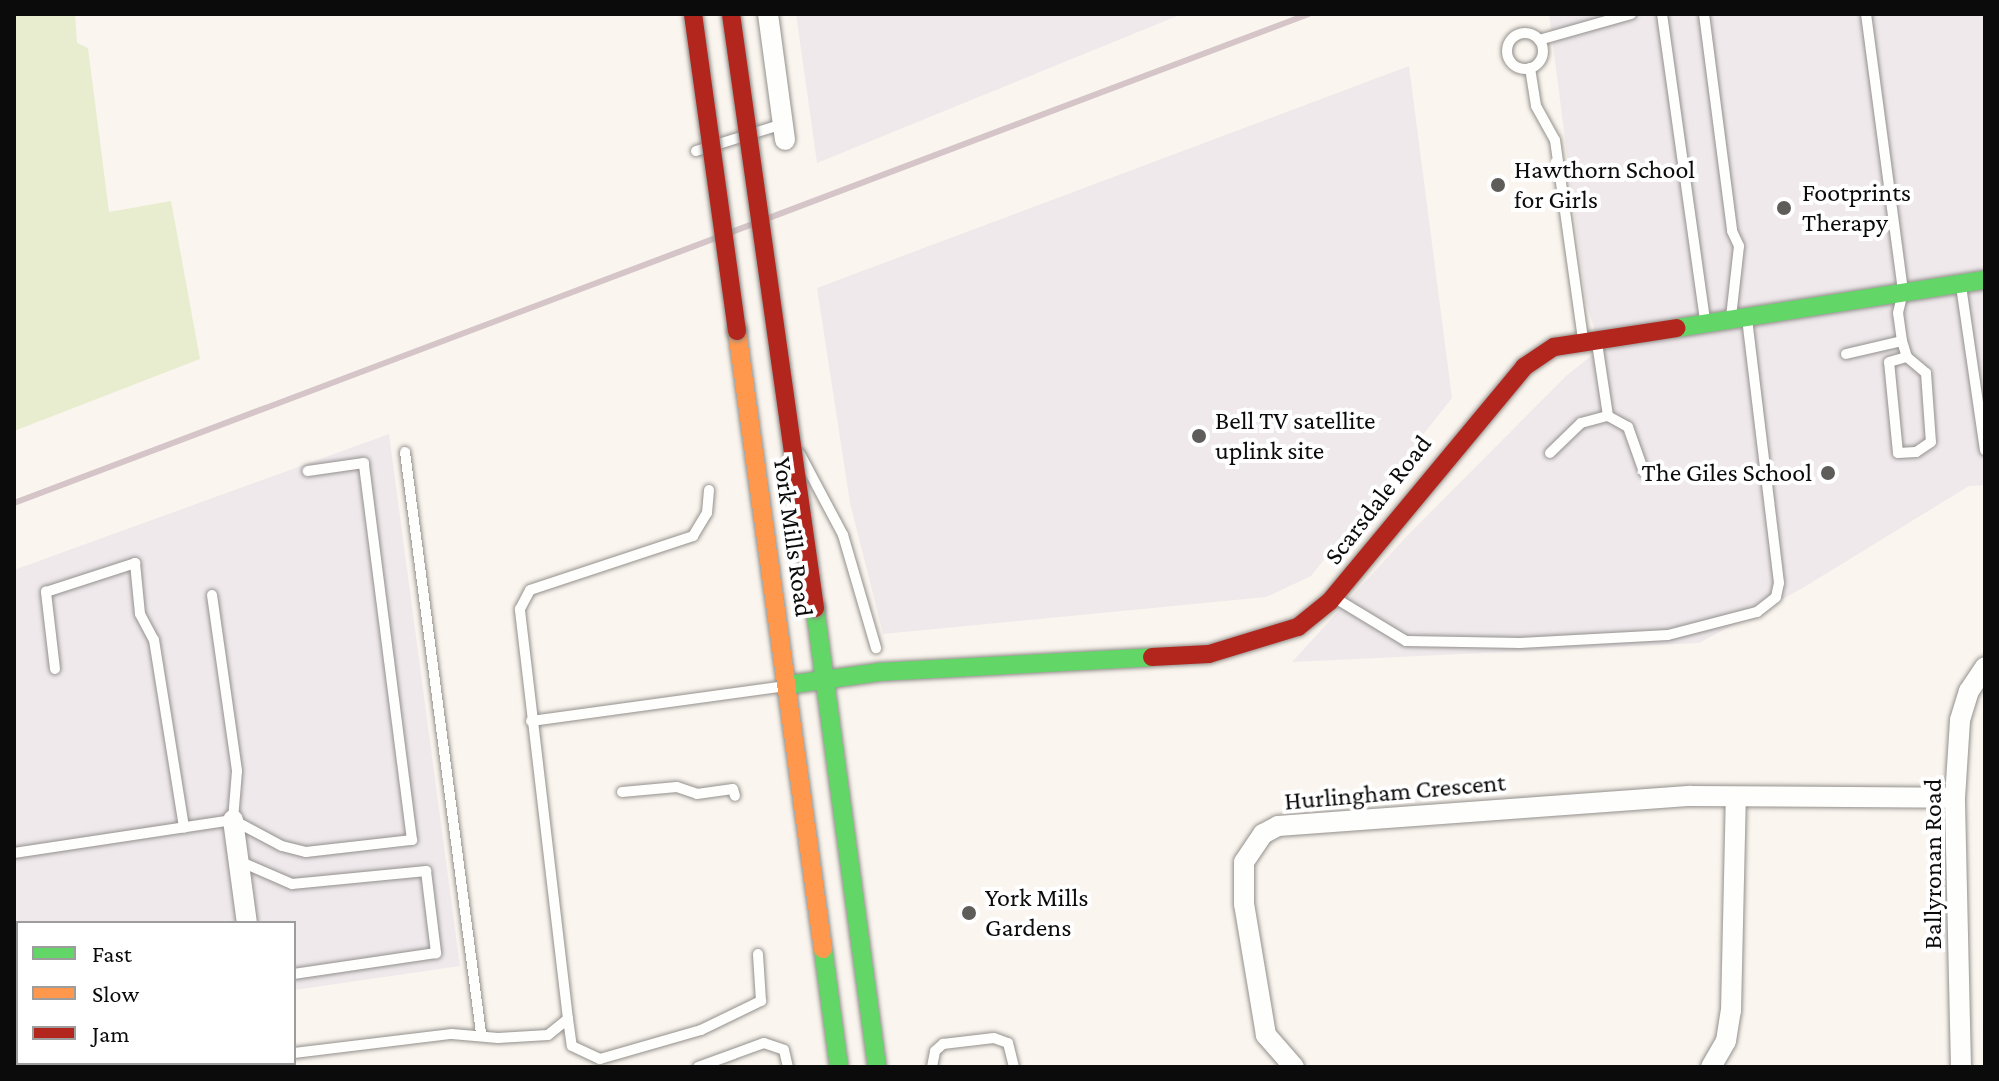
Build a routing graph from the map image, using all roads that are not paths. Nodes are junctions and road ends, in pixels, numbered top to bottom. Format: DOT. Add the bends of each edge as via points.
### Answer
graph roads {
  1 [pos="693,14"];
  2 [pos="731,14"];
  3 [pos="768,14"];
  4 [pos="1631,14"];
  5 [pos="1662,14"];
  6 [pos="1704,14"];
  7 [pos="1866,14"];
  8 [pos="1539,40"];
  9 [pos="1530,68"];
  10 [pos="784,132"];
  11 [pos="696,151"];
  12 [pos="1985,280"];
  13 [pos="1961,283"];
  14 [pos="762,286"];
  15 [pos="1903,291"];
  16 [pos="1739,316"];
  17 [pos="1705,321"];
  18 [pos="1589,338"];
  19 [pos="1902,341"];
  20 [pos="1846,354"];
  21 [pos="1907,357"];
  22 [pos="1608,416"];
  23 [pos="1985,450"];
  24 [pos="405,452"];
  25 [pos="1550,453"];
  26 [pos="308,471"];
  27 [pos="1644,472"];
  28 [pos="709,490"];
  29 [pos="212,595"];
  30 [pos="1334,597"];
  31 [pos="876,648"];
  32 [pos="1985,667"];
  33 [pos="55,669"];
  34 [pos="825,678"];
  35 [pos="787,685"];
  36 [pos="531,721"];
  37 [pos="622,792"];
  38 [pos="735,796"];
  39 [pos="1736,798"];
  40 [pos="1955,798"];
  41 [pos="233,820"];
  42 [pos="184,828"];
  43 [pos="14,853"];
  44 [pos="239,861"];
  45 [pos="247,921"];
  46 [pos="758,954"];
  47 [pos="296,974"];
  48 [pos="568,1019"];
  49 [pos="481,1033"];
  50 [pos="296,1053"];
  51 [pos="64,1065"];
  52 [pos="120,1067"];
  53 [pos="698,1067"];
  54 [pos="788,1067"];
  55 [pos="839,1067"];
  56 [pos="877,1067"];
  57 [pos="932,1067"];
  58 [pos="1014,1067"];
  59 [pos="1294,1067"];
  60 [pos="1711,1067"];
  61 [pos="1961,1067"];
  1 -- 35 [label="main road, York Mills Road, bridge"];
  2 -- 34 [label="main road, York Mills Road, bridge"];
  3 -- 10 [label="street"];
  4 -- 8 [label="lane"];
  5 -- 17 [label="lane"];
  6 -- 16 [label="lane" via="1732,231 1739,246"];
  7 -- 15 [label="lane"];
  8 -- 9 [label="lane" via="1541,58"];
  8 -- 9 [label="lane" via="1522,34 1509,45 1513,64"];
  9 -- 18 [label="lane" via="1536,106 1555,140"];
  10 -- 11 [label="lane"];
  12 -- 13 [label="main road, Scarsdale Road"];
  13 -- 15 [label="main road, Scarsdale Road"];
  13 -- 23 [label="lane"];
  14 -- 31 [label="lane" via="786,438 808,463 843,535"];
  15 -- 16 [label="main road, Scarsdale Road"];
  15 -- 19 [label="lane" via="1898,313"];
  16 -- 17 [label="main road, Scarsdale Road"];
  16 -- 30 [label="lane" via="1779,583 1776,597 1757,612 1668,635 1520,643 1406,641"];
  17 -- 18 [label="main road, Scarsdale Road"];
  18 -- 22 [label="lane"];
  18 -- 30 [label="main road, Scarsdale Road" via="1554,347 1516,375"];
  19 -- 20 [label="lane"];
  19 -- 21 [label="lane"];
  21 -- 21 [label="lane" via="1926,373 1931,442 1916,452 1898,453 1889,362"];
  22 -- 25 [label="lane" via="1581,423"];
  22 -- 27 [label="lane" via="1628,427"];
  24 -- 49 [label="lane"];
  26 -- 41 [label="lane" via="364,463 412,840 306,852 282,846"];
  28 -- 36 [label="lane" via="707,513 693,536 530,590 520,609"];
  29 -- 41 [label="lane" via="237,771"];
  30 -- 34 [label="main road, Scarsdale Road" via="1293,629 1217,653"];
  32 -- 40 [label="street, Ballyronan Road" via="1969,691 1960,720"];
  33 -- 42 [label="lane" via="46,592 135,563 140,614 154,640"];
  34 -- 35 [label="main road, Scarsdale Road"];
  34 -- 56 [label="main road, York Mills Road"];
  35 -- 36 [label="lane"];
  35 -- 55 [label="main road, York Mills Road"];
  36 -- 48 [label="lane"];
  37 -- 38 [label="lane" via="677,787 697,794 733,789"];
  39 -- 40 [label="street, Hurlingham Crescent"];
  39 -- 59 [label="street, Hurlingham Crescent" via="1691,796 1299,821 1263,834 1244,862 1244,904 1266,1035"];
  39 -- 60 [label="street" via="1731,1011 1726,1041"];
  40 -- 61 [label="street, Ballyronan Road"];
  41 -- 42 [label="lane"];
  41 -- 44 [label="street"];
  42 -- 43 [label="lane"];
  44 -- 45 [label="street"];
  44 -- 47 [label="lane" via="292,884 426,871 436,953"];
  46 -- 48 [label="lane" via="761,1001 701,1030 600,1059 572,1046"];
  48 -- 49 [label="lane" via="548,1035 498,1038"];
  49 -- 50 [label="lane"];
  51 -- 52 [label="lane"];
  53 -- 54 [label="lane" via="764,1043 784,1050"];
  57 -- 58 [label="lane" via="943,1044 994,1038 1008,1043"];
}
